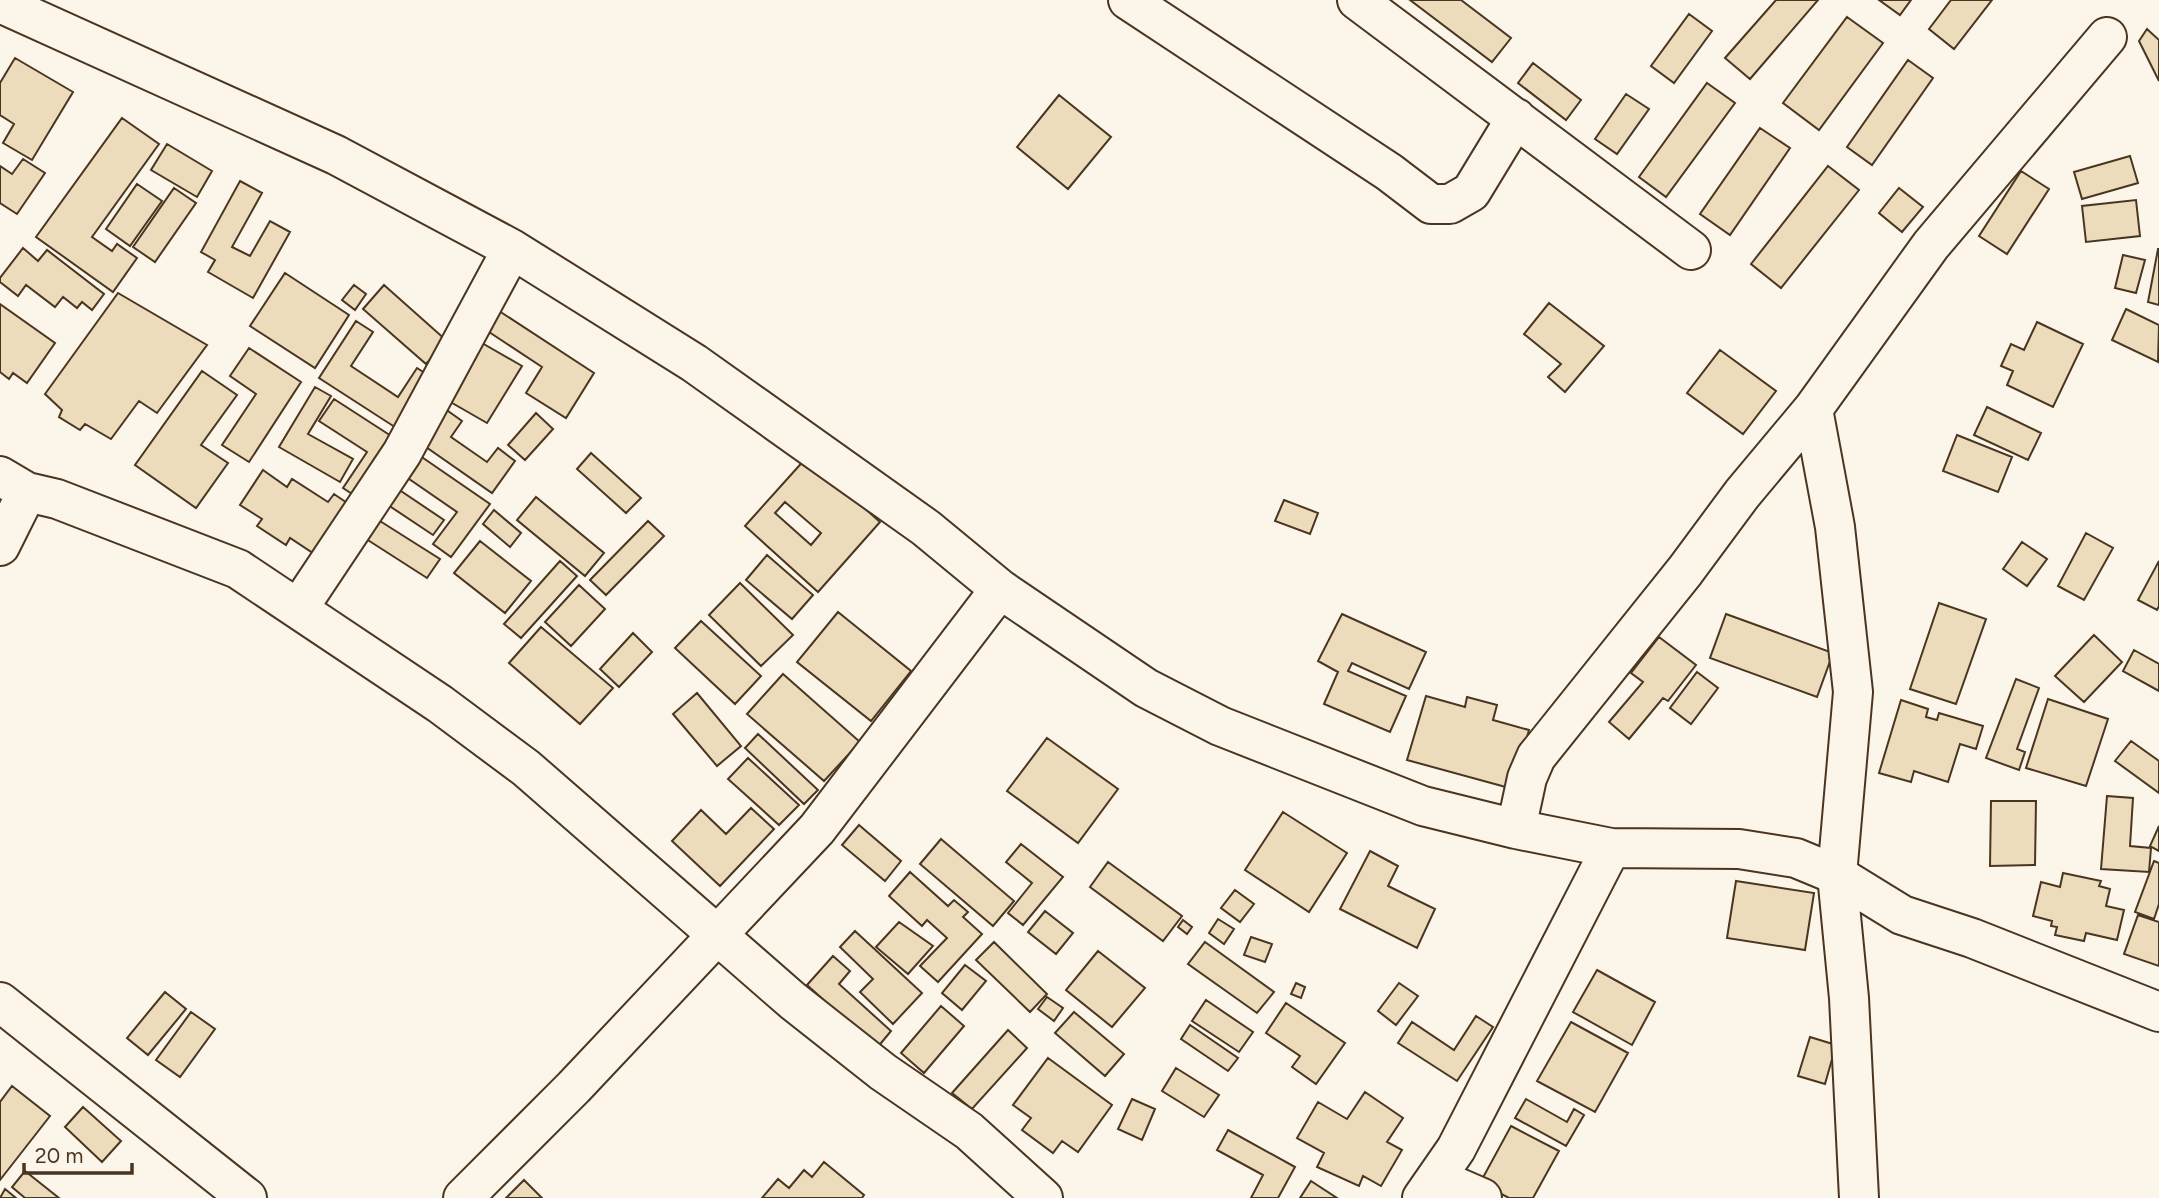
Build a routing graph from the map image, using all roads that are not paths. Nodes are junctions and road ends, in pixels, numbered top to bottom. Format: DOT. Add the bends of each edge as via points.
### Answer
graph roads {
  1 [pos="1128,0"];
  2 [pos="1357,0"];
  3 [pos="0,3"];
  4 [pos="2107,37"];
  5 [pos="1516,118"];
  6 [pos="512,249"];
  7 [pos="1691,250"];
  8 [pos="1813,409"];
  9 [pos="13,484"];
  10 [pos="0,546"];
  11 [pos="1000,589"];
  12 [pos="298,609"];
  13 [pos="1516,829"];
  14 [pos="1611,848"];
  15 [pos="1837,875"];
  16 [pos="718,932"];
  17 [pos="0,1002"];
  18 [pos="2159,1012"];
  19 [pos="1429,1188"];
  20 [pos="247,1198"];
  21 [pos="463,1198"];
  22 [pos="1043,1198"];
  23 [pos="1482,1198"];
  24 [pos="1859,1198"];
  1 -- 5 [label="street" via="1431,204 1450,204 1471,192"];
  2 -- 5 [label="street"];
  3 -- 6 [label="street" via="336,155"];
  4 -- 8 [label="street" via="1931,245"];
  5 -- 7 [label="street"];
  6 -- 11 [label="street" via="694,363 926,528"];
  6 -- 12 [label="street" via="402,453"];
  8 -- 13 [label="street" via="1536,757"];
  8 -- 15 [label="street" via="1836,540 1853,692"];
  9 -- 10 [label="street"];
  9 -- 12 [label="street" via="238,569"];
  11 -- 13 [label="street" via="1146,688 1220,726 1423,806"];
  11 -- 16 [label="street" via="817,829"];
  12 -- 16 [label="street" via="526,768"];
  13 -- 14 [label="street"];
  14 -- 15 [label="street" via="1766,851"];
  14 -- 19 [label="street" via="1501,1066"];
  15 -- 18 [label="street" via="1902,915"];
  15 -- 24 [label="street" via="1849,998"];
  16 -- 21 [label="street"];
  16 -- 22 [label="street" via="793,1001 883,1072 969,1131"];
  17 -- 20 [label="street"];
  19 -- 23 [label="street"];
}
